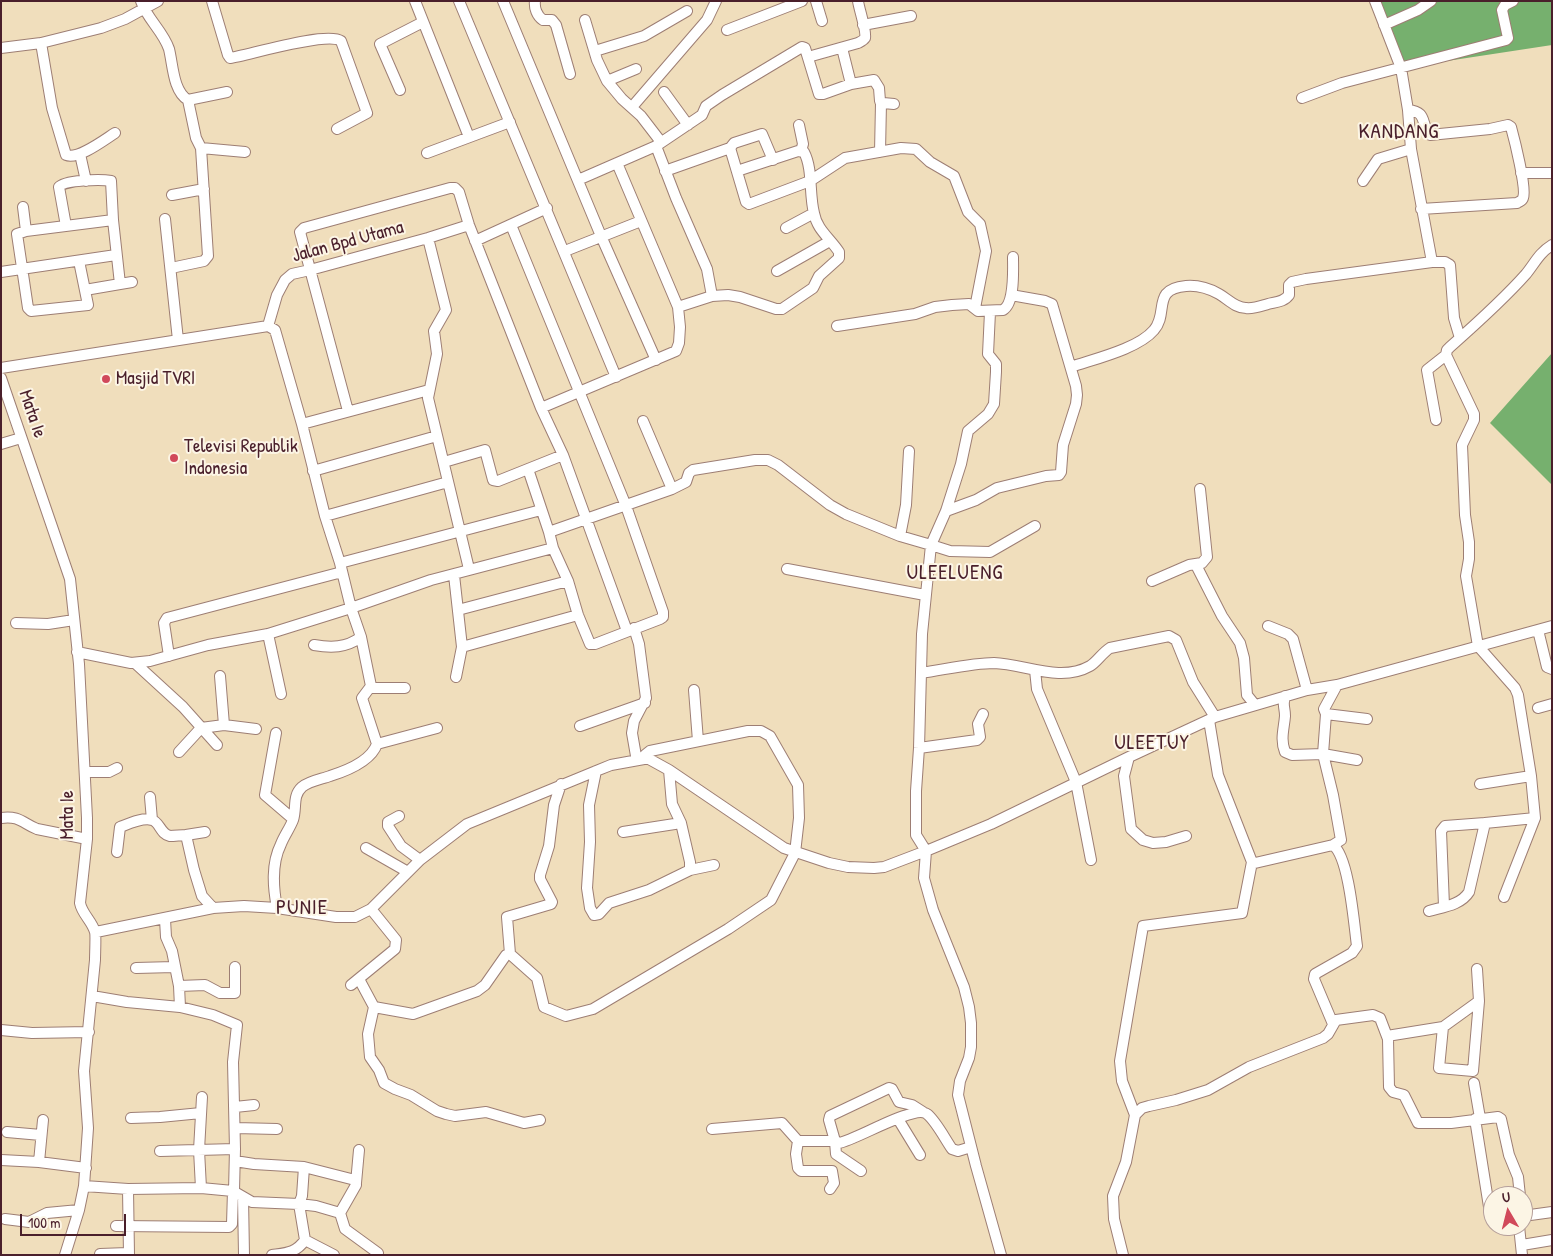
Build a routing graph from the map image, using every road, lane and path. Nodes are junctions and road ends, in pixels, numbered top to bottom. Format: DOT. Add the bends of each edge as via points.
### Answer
graph roads {
  1 [pos="158,1"];
  2 [pos="212,1"];
  3 [pos="415,1"];
  4 [pos="459,1"];
  5 [pos="504,1"];
  6 [pos="535,1"];
  7 [pos="716,1"];
  8 [pos="802,1"];
  9 [pos="816,1"];
  10 [pos="858,1"];
  11 [pos="1375,1"];
  12 [pos="1431,1"];
  13 [pos="1513,1"];
  14 [pos="142,5"];
  15 [pos="687,11"];
  16 [pos="911,16"];
  17 [pos="585,20"];
  18 [pos="822,21"];
  19 [pos="423,22"];
  20 [pos="863,25"];
  21 [pos="1384,25"];
  22 [pos="726,30"];
  23 [pos="41,42"];
  24 [pos="1,48"];
  25 [pos="842,48"];
  26 [pos="595,50"];
  27 [pos="808,57"];
  28 [pos="1400,68"];
  29 [pos="636,69"];
  30 [pos="570,74"];
  31 [pos="607,81"];
  32 [pos="851,84"];
  33 [pos="400,90"];
  34 [pos="227,92"];
  35 [pos="664,92"];
  36 [pos="1302,98"];
  37 [pos="188,100"];
  38 [pos="881,102"];
  39 [pos="894,104"];
  40 [pos="632,107"];
  41 [pos="1408,110"];
  42 [pos="510,122"];
  43 [pos="688,125"];
  44 [pos="800,125"];
  45 [pos="337,128"];
  46 [pos="115,133"];
  47 [pos="469,137"];
  48 [pos="658,144"];
  49 [pos="201,148"];
  50 [pos="730,148"];
  51 [pos="1411,149"];
  52 [pos="802,151"];
  53 [pos="245,152"];
  54 [pos="880,152"];
  55 [pos="427,153"];
  56 [pos="80,154"];
  57 [pos="773,160"];
  58 [pos="617,163"];
  59 [pos="665,171"];
  60 [pos="737,171"];
  61 [pos="1521,173"];
  62 [pos="1552,173"];
  63 [pos="578,180"];
  64 [pos="86,181"];
  65 [pos="810,181"];
  66 [pos="1363,181"];
  67 [pos="204,189"];
  68 [pos="172,195"];
  69 [pos="23,207"];
  70 [pos="547,208"];
  71 [pos="1421,209"];
  72 [pos="814,213"];
  73 [pos="165,219"];
  74 [pos="112,220"];
  75 [pos="641,221"];
  76 [pos="469,225"];
  77 [pos="511,225"];
  78 [pos="66,226"];
  79 [pos="786,228"];
  80 [pos="26,231"];
  81 [pos="601,236"];
  82 [pos="428,238"];
  83 [pos="475,241"];
  84 [pos="830,242"];
  85 [pos="1552,246"];
  86 [pos="565,250"];
  87 [pos="116,255"];
  88 [pos="1013,257"];
  89 [pos="79,262"];
  90 [pos="1432,262"];
  91 [pos="171,268"];
  92 [pos="23,269"];
  93 [pos="310,270"];
  94 [pos="1,272"];
  95 [pos="777,272"];
  96 [pos="132,282"];
  97 [pos="120,284"];
  98 [pos="86,290"];
  99 [pos="1010,295"];
  100 [pos="712,296"];
  101 [pos="678,307"];
  102 [pos="975,308"];
  103 [pos="990,312"];
  104 [pos="268,326"];
  105 [pos="836,326"];
  106 [pos="1460,338"];
  107 [pos="178,340"];
  108 [pos="1446,356"];
  109 [pos="656,360"];
  110 [pos="1071,367"];
  111 [pos="1,368"];
  112 [pos="616,377"];
  113 [pos="1,378"];
  114 [pos="429,390"];
  115 [pos="579,392"];
  116 [pos="541,408"];
  117 [pos="348,411"];
  118 [pos="1436,420"];
  119 [pos="644,421"];
  120 [pos="302,424"];
  121 [pos="437,436"];
  122 [pos="21,438"];
  123 [pos="2,442"];
  124 [pos="909,451"];
  125 [pos="563,455"];
  126 [pos="444,462"];
  127 [pos="528,469"];
  128 [pos="313,471"];
  129 [pos="448,482"];
  130 [pos="672,489"];
  131 [pos="1200,489"];
  132 [pos="626,506"];
  133 [pos="541,510"];
  134 [pos="946,511"];
  135 [pos="325,516"];
  136 [pos="587,519"];
  137 [pos="1035,526"];
  138 [pos="460,530"];
  139 [pos="549,532"];
  140 [pos="900,536"];
  141 [pos="931,544"];
  142 [pos="553,548"];
  143 [pos="1196,565"];
  144 [pos="341,568"];
  145 [pos="469,569"];
  146 [pos="787,569"];
  147 [pos="454,575"];
  148 [pos="568,581"];
  149 [pos="1152,581"];
  150 [pos="925,595"];
  151 [pos="351,608"];
  152 [pos="458,610"];
  153 [pos="578,615"];
  154 [pos="74,620"];
  155 [pos="16,623"];
  156 [pos="1268,626"];
  157 [pos="1552,626"];
  158 [pos="630,630"];
  159 [pos="1538,630"];
  160 [pos="268,634"];
  161 [pos="361,637"];
  162 [pos="314,645"];
  163 [pos="1478,646"];
  164 [pos="462,648"];
  165 [pos="169,656"];
  166 [pos="78,657"];
  167 [pos="135,663"];
  168 [pos="1552,668"];
  169 [pos="1035,670"];
  170 [pos="921,673"];
  171 [pos="220,676"];
  172 [pos="456,677"];
  173 [pos="1337,686"];
  174 [pos="370,688"];
  175 [pos="406,688"];
  176 [pos="694,690"];
  177 [pos="1307,690"];
  178 [pos="281,694"];
  179 [pos="1285,696"];
  180 [pos="645,703"];
  181 [pos="1552,704"];
  182 [pos="1255,705"];
  183 [pos="1538,708"];
  184 [pos="983,714"];
  185 [pos="1326,714"];
  186 [pos="1212,719"];
  187 [pos="1368,719"];
  188 [pos="224,725"];
  189 [pos="580,726"];
  190 [pos="201,728"];
  191 [pos="437,728"];
  192 [pos="256,729"];
  193 [pos="276,733"];
  194 [pos="698,741"];
  195 [pos="377,744"];
  196 [pos="217,745"];
  197 [pos="919,748"];
  198 [pos="178,752"];
  199 [pos="1323,754"];
  200 [pos="1128,756"];
  201 [pos="647,759"];
  202 [pos="1358,760"];
  203 [pos="117,768"];
  204 [pos="669,770"];
  205 [pos="596,771"];
  206 [pos="85,772"];
  207 [pos="1532,776"];
  208 [pos="1076,782"];
  209 [pos="561,784"];
  210 [pos="1480,784"];
  211 [pos="150,797"];
  212 [pos="399,816"];
  213 [pos="2,817"];
  214 [pos="1535,818"];
  215 [pos="152,820"];
  216 [pos="293,820"];
  217 [pos="681,823"];
  218 [pos="1485,823"];
  219 [pos="206,832"];
  220 [pos="623,832"];
  221 [pos="186,834"];
  222 [pos="1186,836"];
  223 [pos="87,839"];
  224 [pos="1333,845"];
  225 [pos="366,848"];
  226 [pos="926,851"];
  227 [pos="117,852"];
  228 [pos="795,852"];
  229 [pos="420,860"];
  230 [pos="1091,860"];
  231 [pos="1252,862"];
  232 [pos="714,865"];
  233 [pos="690,870"];
  234 [pos="408,872"];
  235 [pos="1504,897"];
  236 [pos="1444,906"];
  237 [pos="213,908"];
  238 [pos="277,908"];
  239 [pos="371,909"];
  240 [pos="1429,911"];
  241 [pos="165,919"];
  242 [pos="96,932"];
  243 [pos="510,954"];
  244 [pos="174,967"];
  245 [pos="235,967"];
  246 [pos="136,968"];
  247 [pos="1477,969"];
  248 [pos="179,986"];
  249 [pos="92,996"];
  250 [pos="1479,1001"];
  251 [pos="180,1007"];
  252 [pos="374,1007"];
  253 [pos="1332,1024"];
  254 [pos="1443,1027"];
  255 [pos="1,1030"];
  256 [pos="89,1032"];
  257 [pos="1387,1036"];
  258 [pos="1474,1083"];
  259 [pos="202,1097"];
  260 [pos="924,1112"];
  261 [pos="1139,1112"];
  262 [pos="201,1113"];
  263 [pos="130,1118"];
  264 [pos="898,1118"];
  265 [pos="1477,1119"];
  266 [pos="43,1120"];
  267 [pos="540,1120"];
  268 [pos="239,1128"];
  269 [pos="712,1129"];
  270 [pos="276,1130"];
  271 [pos="7,1132"];
  272 [pos="41,1135"];
  273 [pos="798,1141"];
  274 [pos="835,1141"];
  275 [pos="971,1147"];
  276 [pos="235,1149"];
  277 [pos="199,1150"];
  278 [pos="359,1150"];
  279 [pos="160,1151"];
  280 [pos="920,1155"];
  281 [pos="1,1160"];
  282 [pos="239,1161"];
  283 [pos="39,1162"];
  284 [pos="86,1168"];
  285 [pos="304,1168"];
  286 [pos="861,1171"];
  287 [pos="356,1183"];
  288 [pos="84,1186"];
  289 [pos="1486,1186"];
  290 [pos="1519,1186"];
  291 [pos="201,1188"];
  292 [pos="128,1189"];
  293 [pos="830,1189"];
  294 [pos="237,1193"];
  295 [pos="299,1204"];
  296 [pos="79,1210"];
  297 [pos="1552,1212"];
  298 [pos="340,1213"];
  299 [pos="1533,1215"];
  300 [pos="5,1219"];
  301 [pos="116,1226"];
  302 [pos="128,1226"];
  303 [pos="1520,1236"];
  304 [pos="304,1240"];
  305 [pos="1552,1240"];
  306 [pos="1522,1250"];
  307 [pos="323,1252"];
  308 [pos="378,1253"];
  309 [pos="100,1254"];
  310 [pos="128,1254"];
  311 [pos="288,1254"];
  312 [pos="65,1255"];
  313 [pos="244,1255"];
  314 [pos="272,1255"];
  315 [pos="334,1255"];
  316 [pos="1001,1255"];
  317 [pos="1123,1255"];
  1 -- 14 [label="street"];
  2 -- 45 [label="street" via="230,58 289,44 334,38 341,41 367,113"];
  3 -- 19 [label="street"];
  4 -- 42 [label="street"];
  5 -- 63 [label="street"];
  6 -- 30 [label="street" via="538,16 554,22"];
  7 -- 40 [label="street" via="707,20"];
  8 -- 22 [label="street"];
  9 -- 18 [label="street"];
  10 -- 20 [label="street"];
  11 -- 21 [label="street"];
  12 -- 21 [label="street"];
  13 -- 28 [label="street" via="1502,10 1506,40"];
  14 -- 23 [label="street" via="125,19 101,28"];
  14 -- 37 [label="street" via="166,43 181,94"];
  15 -- 26 [label="street" via="644,36"];
  16 -- 20 [label="street"];
  17 -- 26 [label="street"];
  19 -- 33 [label="street" via="380,44"];
  19 -- 47 [label="street"];
  20 -- 25 [label="street" via="863,40"];
  21 -- 28 [label="street"];
  23 -- 24 [label="street"];
  23 -- 56 [label="street" via="52,108 65,153 68,156"];
  25 -- 27 [label="street"];
  25 -- 32 [label="street"];
  26 -- 31 [label="street"];
  27 -- 32 [label="street" via="819,94"];
  27 -- 43 [label="street" via="802,47 722,95"];
  28 -- 36 [label="street" via="1342,82"];
  28 -- 41 [label="street"];
  29 -- 31 [label="street"];
  31 -- 40 [label="street"];
  32 -- 38 [label="street" via="874,80"];
  34 -- 37 [label="street"];
  35 -- 43 [label="street"];
  37 -- 49 [label="street"];
  38 -- 39 [label="street"];
  38 -- 54 [label="street"];
  40 -- 48 [label="street"];
  41 -- 51 [label="street"];
  41 -- 61 [label="street" via="1421,115 1430,135 1508,125 1515,140"];
  42 -- 47 [label="street"];
  42 -- 70 [label="street"];
  43 -- 48 [label="street"];
  44 -- 52 [label="street"];
  46 -- 56 [label="street"];
  47 -- 55 [label="street"];
  48 -- 58 [label="street"];
  48 -- 59 [label="street"];
  49 -- 53 [label="street"];
  49 -- 67 [label="street"];
  50 -- 57 [label="street" via="734,143 762,134"];
  50 -- 59 [label="street"];
  50 -- 60 [label="street"];
  51 -- 66 [label="street" via="1378,159"];
  51 -- 71 [label="street"];
  52 -- 57 [label="street"];
  52 -- 65 [label="street" via="806,154"];
  54 -- 65 [label="street" via="845,158"];
  54 -- 102 [label="street" via="916,149 954,176 968,212 980,224 986,251"];
  56 -- 64 [label="street"];
  57 -- 60 [label="street"];
  58 -- 63 [label="street"];
  58 -- 75 [label="street"];
  59 -- 100 [label="street" via="707,269"];
  60 -- 65 [label="street" via="748,204"];
  61 -- 62 [label="street"];
  61 -- 71 [label="street" via="1524,197 1517,203"];
  63 -- 81 [label="street"];
  64 -- 74 [label="street" via="111,181"];
  64 -- 78 [label="street" via="60,186"];
  65 -- 72 [label="street"];
  67 -- 68 [label="street"];
  67 -- 91 [label="street" via="208,256 204,261"];
  69 -- 80 [label="street"];
  70 -- 77 [label="street"];
  70 -- 86 [label="street"];
  71 -- 90 [label="street"];
  72 -- 79 [label="street"];
  72 -- 84 [label="street"];
  73 -- 91 [label="street"];
  74 -- 78 [label="street"];
  74 -- 87 [label="street"];
  75 -- 81 [label="street"];
  75 -- 101 [label="street"];
  76 -- 82 [label="street, Jalan Bpd Utama"];
  76 -- 83 [label="street"];
  76 -- 93 [label="street" via="459,192 450,188 304,228 299,234"];
  77 -- 83 [label="street"];
  77 -- 115 [label="street"];
  78 -- 80 [label="street"];
  80 -- 92 [label="street" via="17,235"];
  81 -- 86 [label="street"];
  81 -- 109 [label="street"];
  82 -- 93 [label="street, Jalan Bpd Utama"];
  82 -- 114 [label="street" via="446,310 434,331 437,354"];
  83 -- 116 [label="street"];
  84 -- 95 [label="street"];
  84 -- 100 [label="street" via="839,252 839,258 819,276 813,288 782,309 734,296"];
  85 -- 106 [label="street" via="1545,249 1527,273"];
  86 -- 112 [label="street"];
  87 -- 89 [label="street"];
  87 -- 97 [label="street"];
  88 -- 99 [label="street"];
  89 -- 92 [label="street"];
  89 -- 98 [label="street"];
  90 -- 106 [label="street" via="1450,265 1454,318"];
  90 -- 110 [label="street" via="1292,282 1284,300 1252,308 1241,308 1201,287 1176,288 1162,299 1160,320 1149,334 1134,344"];
  91 -- 107 [label="street"];
  92 -- 94 [label="street"];
  92 -- 98 [label="street" via="31,311 86,306"];
  93 -- 104 [label="street, Jalan Bpd Utama" via="292,274 285,280"];
  93 -- 117 [label="street"];
  96 -- 97 [label="street"];
  97 -- 98 [label="street"];
  99 -- 103 [label="street" via="1006,309"];
  99 -- 110 [label="street" via="1052,304"];
  100 -- 101 [label="street"];
  101 -- 109 [label="street" via="678,347"];
  102 -- 103 [label="street"];
  102 -- 105 [label="street" via="967,304 935,307 914,314"];
  103 -- 134 [label="street" via="988,354 996,364 994,404 988,414 968,431"];
  104 -- 107 [label="street"];
  104 -- 120 [label="street" via="275,330"];
  106 -- 108 [label="street" via="1447,350"];
  107 -- 111 [label="street"];
  108 -- 118 [label="street" via="1427,370"];
  108 -- 163 [label="street" via="1474,414 1462,444 1469,542 1466,576"];
  109 -- 112 [label="street"];
  110 -- 134 [label="street" via="1077,395 1063,445 1061,474 997,488"];
  112 -- 115 [label="street"];
  113 -- 122 [label="street, Mata Ie"];
  114 -- 117 [label="street"];
  114 -- 121 [label="street"];
  115 -- 116 [label="street"];
  115 -- 132 [label="street"];
  116 -- 125 [label="street"];
  117 -- 120 [label="street"];
  119 -- 130 [label="street"];
  120 -- 128 [label="street"];
  121 -- 126 [label="street"];
  121 -- 128 [label="street"];
  122 -- 123 [label="street"];
  122 -- 154 [label="street, Mata Ie" via="68,574"];
  124 -- 140 [label="street" via="906,505"];
  125 -- 127 [label="street"];
  125 -- 136 [label="street"];
  126 -- 127 [label="street" via="484,450 495,481"];
  126 -- 129 [label="street"];
  127 -- 133 [label="street"];
  128 -- 135 [label="street"];
  129 -- 135 [label="street"];
  129 -- 138 [label="street"];
  130 -- 132 [label="street"];
  130 -- 140 [label="street" via="686,482 693,470 768,460 838,510"];
  131 -- 143 [label="street" via="1207,554 1205,560"];
  132 -- 136 [label="street"];
  132 -- 158 [label="street" via="663,612 660,619"];
  133 -- 138 [label="street"];
  133 -- 139 [label="street"];
  134 -- 141 [label="street"];
  135 -- 144 [label="street"];
  136 -- 139 [label="street"];
  136 -- 158 [label="street"];
  137 -- 141 [label="street" via="990,552 950,551"];
  138 -- 144 [label="street"];
  138 -- 145 [label="street"];
  139 -- 142 [label="street"];
  140 -- 141 [label="street"];
  141 -- 150 [label="street"];
  142 -- 145 [label="street"];
  142 -- 148 [label="street"];
  143 -- 149 [label="street"];
  143 -- 182 [label="street" via="1240,644 1247,696"];
  144 -- 151 [label="street"];
  144 -- 165 [label="street" via="167,618 164,623"];
  145 -- 147 [label="street"];
  146 -- 150 [label="street"];
  147 -- 151 [label="street"];
  147 -- 152 [label="street"];
  148 -- 152 [label="street"];
  148 -- 153 [label="street"];
  150 -- 170 [label="street"];
  151 -- 160 [label="street"];
  151 -- 161 [label="street"];
  152 -- 164 [label="street"];
  153 -- 158 [label="street" via="588,642 592,644"];
  153 -- 164 [label="street"];
  154 -- 155 [label="street" via="48,624"];
  154 -- 166 [label="street, Mata Ie"];
  156 -- 177 [label="street" via="1293,639"];
  157 -- 159 [label="street"];
  158 -- 180 [label="street" via="639,644"];
  159 -- 163 [label="street"];
  159 -- 168 [label="street" via="1547,667"];
  160 -- 165 [label="street"];
  160 -- 178 [label="street"];
  161 -- 162 [label="street" via="341,647"];
  161 -- 174 [label="street"];
  163 -- 173 [label="street"];
  163 -- 207 [label="street" via="1518,694"];
  164 -- 172 [label="street"];
  165 -- 167 [label="street"];
  166 -- 167 [label="street"];
  166 -- 206 [label="street, Mata Ie"];
  167 -- 190 [label="street"];
  169 -- 170 [label="street" via="995,663"];
  169 -- 186 [label="street" via="1076,671 1092,665 1110,648 1170,636 1176,640"];
  169 -- 208 [label="street" via="1036,689"];
  170 -- 197 [label="street"];
  171 -- 188 [label="street"];
  173 -- 177 [label="street"];
  173 -- 185 [label="street" via="1324,709"];
  174 -- 175 [label="street"];
  174 -- 195 [label="street" via="362,698"];
  176 -- 194 [label="street"];
  177 -- 179 [label="street"];
  179 -- 182 [label="street"];
  179 -- 199 [label="street" via="1282,704 1285,752 1292,755"];
  180 -- 189 [label="street"];
  180 -- 201 [label="street" via="634,721 632,733 636,756"];
  181 -- 183 [label="street"];
  182 -- 186 [label="street"];
  184 -- 197 [label="street" via="978,724 980,738 977,740"];
  185 -- 187 [label="street"];
  185 -- 199 [label="street"];
  186 -- 200 [label="street"];
  186 -- 231 [label="street" via="1218,775"];
  188 -- 190 [label="street"];
  188 -- 192 [label="street"];
  190 -- 196 [label="street"];
  190 -- 198 [label="street"];
  191 -- 195 [label="street"];
  193 -- 216 [label="street" via="265,795"];
  194 -- 201 [label="street" via="650,752 645,755"];
  194 -- 228 [label="street" via="748,731 761,731 770,736 798,785"];
  195 -- 216 [label="street" via="364,760 303,786 296,796"];
  197 -- 226 [label="street" via="916,835"];
  199 -- 202 [label="street"];
  199 -- 224 [label="street" via="1341,836"];
  200 -- 208 [label="street"];
  200 -- 222 [label="street" via="1124,776 1131,829 1143,840 1153,843"];
  201 -- 204 [label="street"];
  201 -- 205 [label="street"];
  203 -- 206 [label="street" via="109,772"];
  204 -- 217 [label="street" via="672,804"];
  204 -- 228 [label="street" via="777,844"];
  205 -- 209 [label="street"];
  205 -- 233 [label="street" via="589,805 587,888 592,913 598,915 609,904 649,890"];
  206 -- 223 [label="street, Mata Ie"];
  207 -- 210 [label="street"];
  207 -- 214 [label="street"];
  208 -- 226 [label="street"];
  208 -- 230 [label="street"];
  209 -- 229 [label="street" via="473,820"];
  209 -- 243 [label="street" via="540,875 552,902 507,918"];
  211 -- 215 [label="street"];
  212 -- 229 [label="street" via="388,822 388,826 401,846"];
  213 -- 223 [label="street" via="22,820 38,829"];
  214 -- 218 [label="street"];
  214 -- 235 [label="street"];
  215 -- 221 [label="street" via="169,836"];
  215 -- 227 [label="street" via="120,827"];
  216 -- 238 [label="street" via="276,855 273,884"];
  217 -- 220 [label="street"];
  217 -- 233 [label="street"];
  218 -- 236 [label="street" via="1469,892 1460,901"];
  218 -- 236 [label="street" via="1446,826 1441,831"];
  219 -- 221 [label="street"];
  221 -- 237 [label="street" via="202,896"];
  223 -- 242 [label="street, Mata Ie" via="80,903"];
  224 -- 231 [label="street"];
  224 -- 253 [label="street" via="1345,868 1357,946 1352,953 1315,974 1314,979"];
  225 -- 234 [label="street"];
  226 -- 228 [label="street" via="884,867 866,869 829,863"];
  226 -- 275 [label="street" via="924,878 969,1007 971,1047 958,1092"];
  228 -- 243 [label="street" via="771,900 728,930 593,1009 566,1016 544,1007 537,978"];
  229 -- 234 [label="street"];
  231 -- 261 [label="street" via="1242,913 1143,926 1120,1060 1122,1081 1131,1104"];
  232 -- 233 [label="street"];
  234 -- 239 [label="street"];
  236 -- 240 [label="street"];
  237 -- 238 [label="street"];
  237 -- 241 [label="street"];
  238 -- 239 [label="street" via="345,917 355,917"];
  239 -- 252 [label="street" via="396,940 395,949 355,982"];
  241 -- 242 [label="street"];
  241 -- 244 [label="street"];
  242 -- 249 [label="street"];
  243 -- 252 [label="street" via="484,985 470,994 413,1014"];
  244 -- 246 [label="street"];
  244 -- 248 [label="street"];
  245 -- 248 [label="street" via="235,993 220,993 205,985"];
  247 -- 250 [label="street"];
  248 -- 251 [label="street"];
  249 -- 251 [label="street"];
  249 -- 256 [label="street"];
  250 -- 254 [label="street"];
  250 -- 254 [label="street" via="1473,1071 1439,1068"];
  251 -- 268 [label="street" via="213,1014 237,1025 233,1062 242,1106"];
  252 -- 267 [label="street" via="368,1034 370,1057 384,1083 446,1114 486,1112 524,1123"];
  253 -- 257 [label="street" via="1336,1020 1375,1016 1381,1021"];
  253 -- 261 [label="street" via="1323,1038 1249,1067 1208,1090"];
  254 -- 257 [label="street"];
  255 -- 256 [label="street"];
  256 -- 284 [label="street" via="84,1071 88,1128"];
  257 -- 265 [label="street" via="1389,1087 1393,1092 1404,1095 1417,1122 1452,1123"];
  258 -- 265 [label="street"];
  259 -- 262 [label="street"];
  260 -- 264 [label="street"];
  260 -- 274 [label="street" via="899,1102 889,1088 830,1116"];
  260 -- 275 [label="street" via="952,1149 958,1151"];
  261 -- 317 [label="street" via="1125,1167 1113,1196 1114,1219"];
  262 -- 263 [label="street"];
  262 -- 277 [label="street"];
  264 -- 274 [label="street" via="845,1142"];
  264 -- 280 [label="street"];
  265 -- 289 [label="street"];
  265 -- 290 [label="street" via="1498,1117 1503,1122"];
  266 -- 272 [label="street"];
  268 -- 270 [label="street"];
  268 -- 276 [label="street"];
  269 -- 273 [label="street" via="782,1123"];
  271 -- 272 [label="street"];
  272 -- 283 [label="street"];
  273 -- 274 [label="street"];
  273 -- 293 [label="street" via="798,1168 801,1171 832,1172 834,1184"];
  274 -- 286 [label="street" via="837,1156"];
  275 -- 316 [label="street"];
  276 -- 277 [label="street"];
  276 -- 282 [label="street"];
  277 -- 279 [label="street"];
  277 -- 291 [label="street"];
  278 -- 287 [label="street"];
  281 -- 283 [label="street"];
  282 -- 285 [label="street"];
  282 -- 294 [label="street"];
  283 -- 284 [label="street"];
  284 -- 288 [label="street"];
  285 -- 287 [label="street" via="355,1180"];
  285 -- 295 [label="street"];
  287 -- 298 [label="street"];
  288 -- 292 [label="street"];
  288 -- 296 [label="street"];
  291 -- 292 [label="street"];
  291 -- 294 [label="street"];
  292 -- 302 [label="street"];
  294 -- 295 [label="street" via="252,1202"];
  294 -- 302 [label="street" via="229,1227"];
  294 -- 313 [label="street"];
  295 -- 298 [label="street"];
  295 -- 304 [label="street"];
  296 -- 300 [label="street" via="46,1213 29,1222"];
  296 -- 312 [label="street"];
  297 -- 299 [label="street"];
  298 -- 308 [label="street" via="345,1229"];
  301 -- 302 [label="street"];
  302 -- 310 [label="street"];
  303 -- 306 [label="street"];
  304 -- 307 [label="street"];
  304 -- 311 [label="street" via="298,1249"];
  305 -- 306 [label="street"];
  307 -- 315 [label="street"];
  309 -- 310 [label="street"];
  311 -- 314 [label="street"];
}
